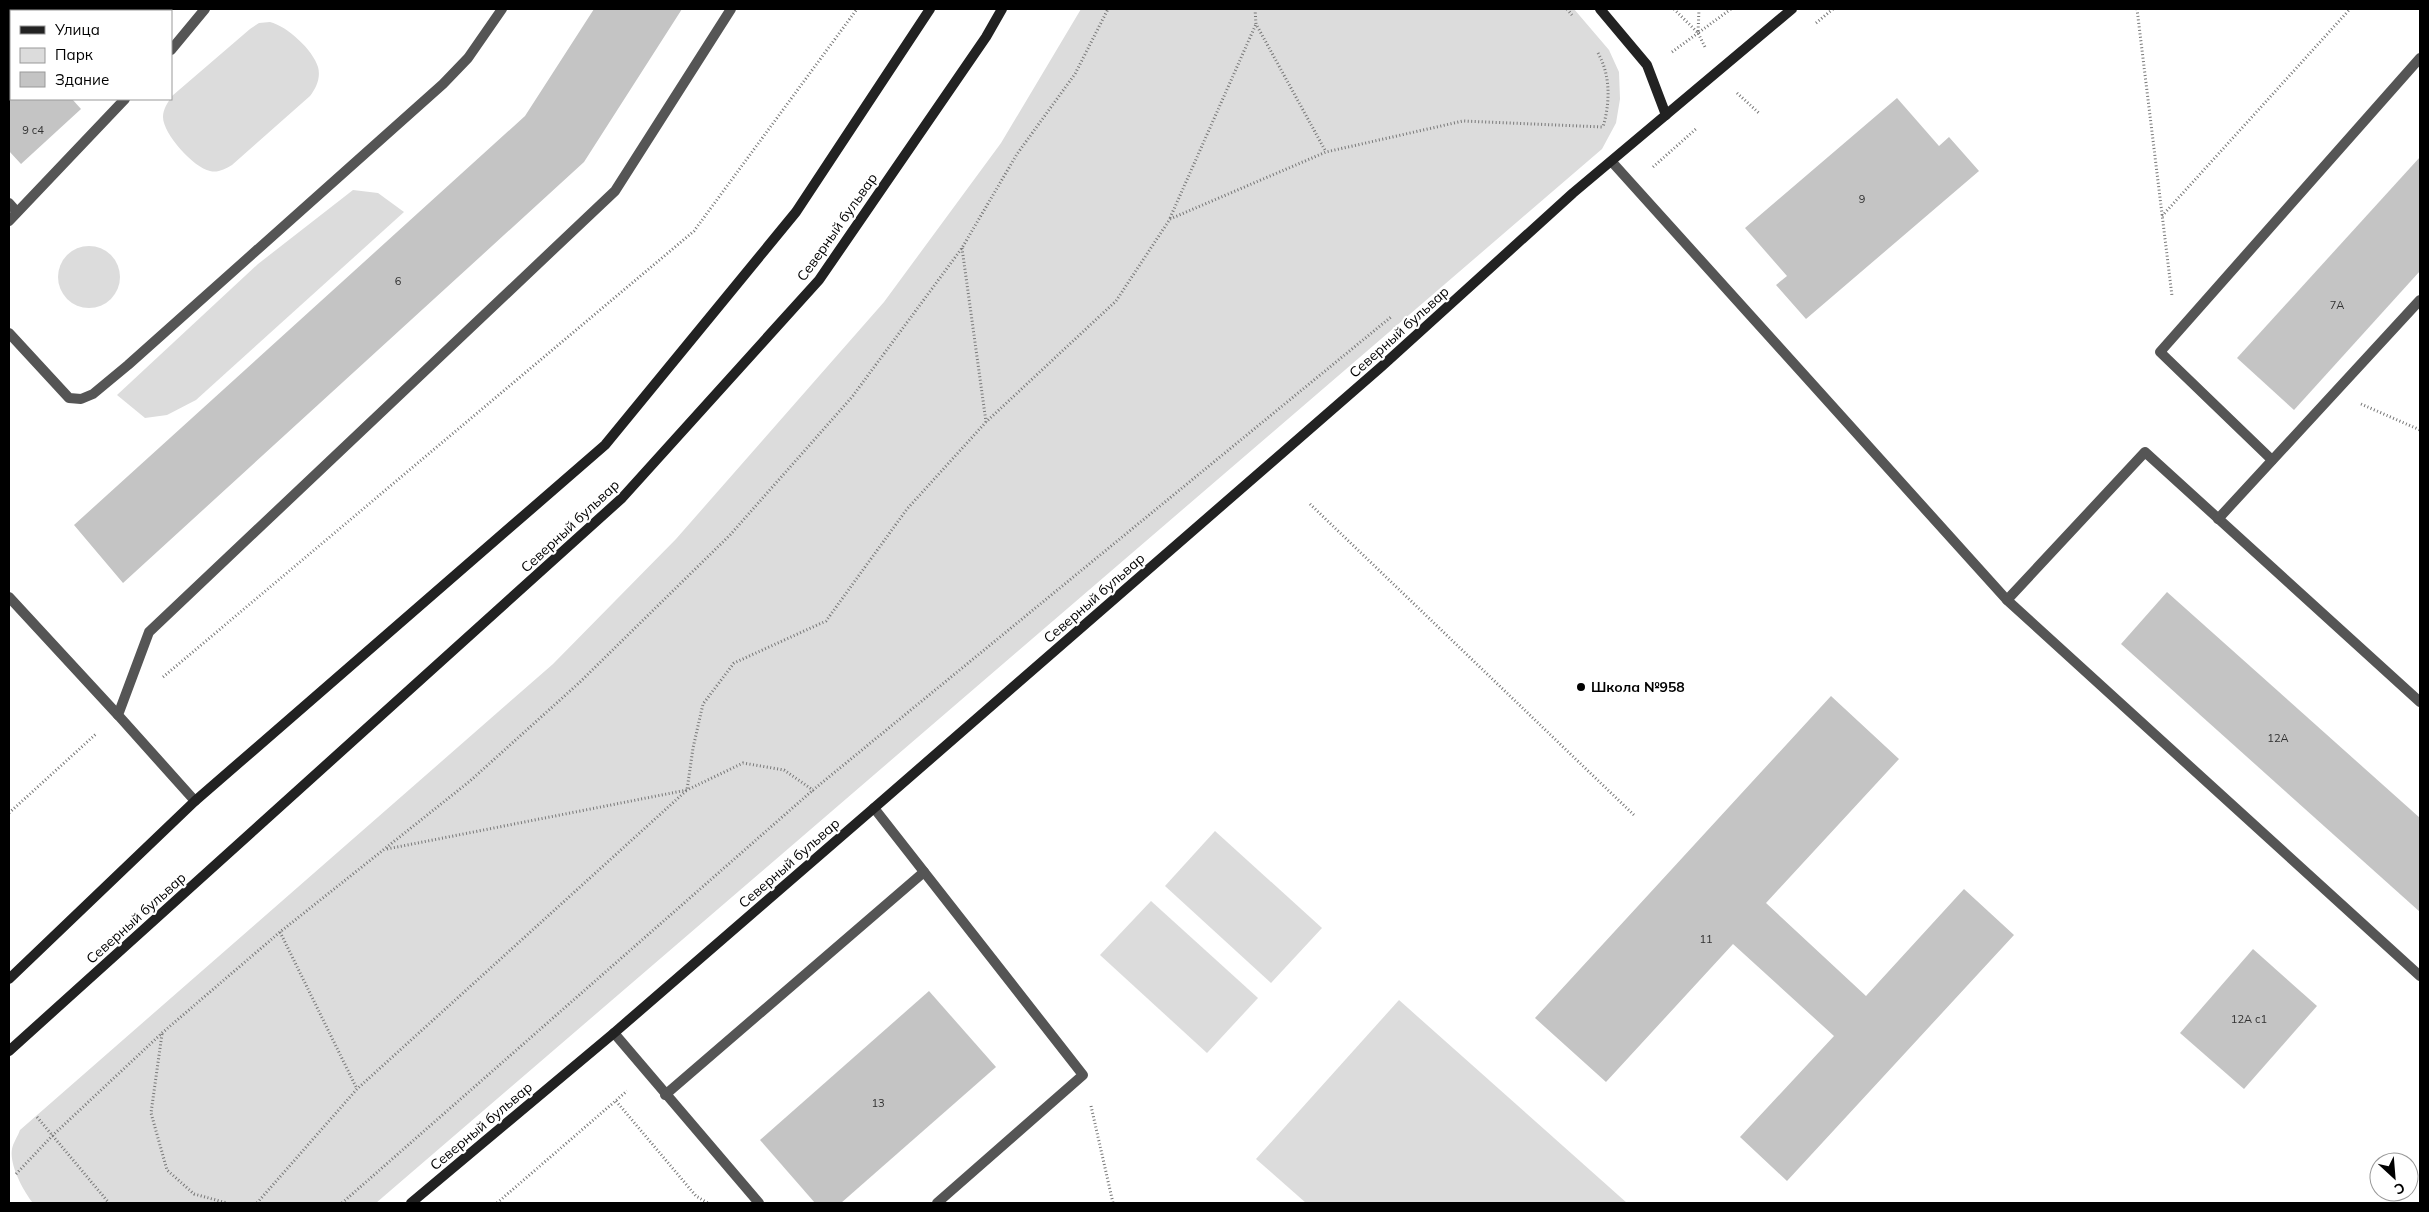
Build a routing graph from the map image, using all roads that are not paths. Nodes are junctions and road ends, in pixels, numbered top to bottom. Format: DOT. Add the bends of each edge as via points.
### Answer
graph roads {
  1 [pos="197,9"];
  2 [pos="205,9"];
  3 [pos="502,9"];
  4 [pos="731,9"];
  5 [pos="930,9"];
  6 [pos="1002,9"];
  7 [pos="1600,9"];
  8 [pos="1792,9"];
  9 [pos="196,20"];
  10 [pos="172,49"];
  11 [pos="2420,58"];
  12 [pos="124,100"];
  13 [pos="1666,115"];
  14 [pos="1612,162"];
  15 [pos="9,203"];
  16 [pos="17,212"];
  17 [pos="9,221"];
  18 [pos="2420,300"];
  19 [pos="9,333"];
  20 [pos="2272,460"];
  21 [pos="2218,519"];
  22 [pos="9,597"];
  23 [pos="2007,600"];
  24 [pos="2420,702"];
  25 [pos="118,715"];
  26 [pos="195,801"];
  27 [pos="874,808"];
  28 [pos="924,872"];
  29 [pos="2420,976"];
  30 [pos="9,979"];
  31 [pos="614,1032"];
  32 [pos="9,1051"];
  33 [pos="666,1095"];
  34 [pos="411,1203"];
  35 [pos="759,1203"];
  36 [pos="936,1203"];
  1 -- 9 [label="lane"];
  2 -- 9 [label="lane"];
  3 -- 19 [label="lane" via="468,58 443,84 93,394 81,399 69,398"];
  4 -- 25 [label="lane" via="615,191 149,632"];
  5 -- 26 [label="main road" via="796,212 605,445"];
  6 -- 32 [label="main road, Северный бульвар" via="819,280 622,498"];
  7 -- 13 [label="main road" via="1647,65"];
  8 -- 13 [label="main road, Северный бульвар"];
  9 -- 10 [label="lane"];
  11 -- 20 [label="lane" via="2160,352"];
  12 -- 16 [label="lane"];
  13 -- 14 [label="main road, Северный бульвар"];
  14 -- 23 [label="lane"];
  14 -- 27 [label="main road, Северный бульвар"];
  15 -- 16 [label="lane"];
  16 -- 17 [label="lane"];
  18 -- 20 [label="lane"];
  20 -- 21 [label="lane"];
  21 -- 23 [label="lane" via="2145,452"];
  21 -- 24 [label="lane"];
  22 -- 25 [label="lane"];
  23 -- 29 [label="lane"];
  25 -- 26 [label="lane"];
  26 -- 30 [label="main road"];
  27 -- 28 [label="lane"];
  27 -- 31 [label="main road, Северный бульвар"];
  28 -- 33 [label="lane"];
  28 -- 36 [label="lane" via="1083,1075"];
  31 -- 33 [label="lane"];
  31 -- 34 [label="main road, Северный бульвар"];
  33 -- 35 [label="lane"];
}
